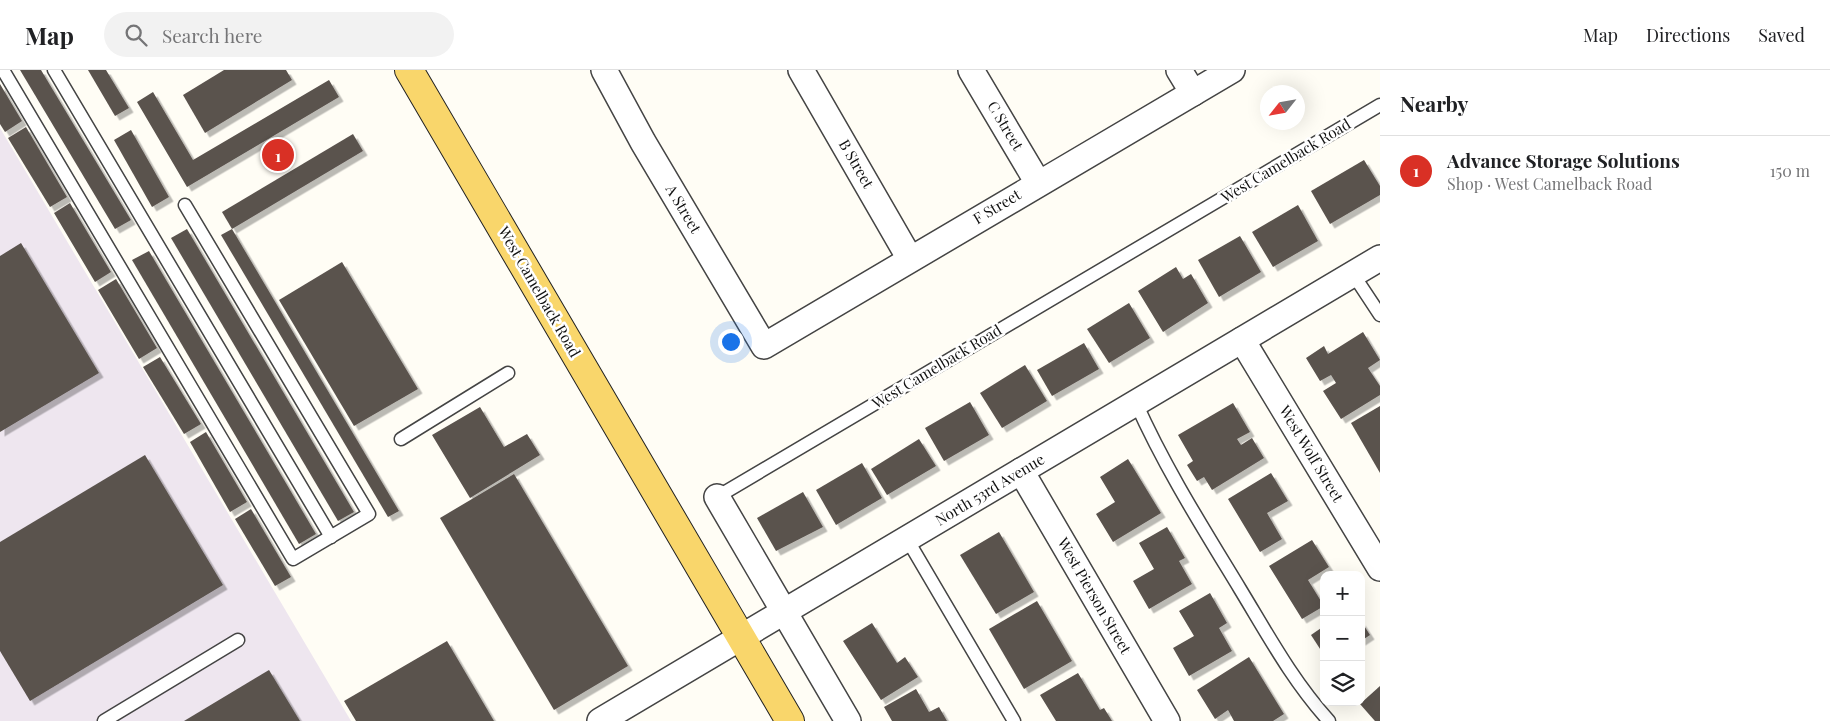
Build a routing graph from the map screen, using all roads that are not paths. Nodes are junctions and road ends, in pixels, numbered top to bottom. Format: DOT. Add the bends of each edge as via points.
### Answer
graph roads {
  1 [pos="3,70"];
  2 [pos="54,70"];
  3 [pos="409,70"];
  4 [pos="604,70"];
  5 [pos="801,70"];
  6 [pos="971,70"];
  7 [pos="1179,70"];
  8 [pos="1232,70"];
  9 [pos="1193,93"];
  10 [pos="1380,105"];
  11 [pos="1038,183"];
  12 [pos="185,205"];
  13 [pos="1380,258"];
  14 [pos="910,259"];
  15 [pos="1353,274"];
  16 [pos="1380,315"];
  17 [pos="1242,340"];
  18 [pos="764,346"];
  19 [pos="508,373"];
  20 [pos="1136,403"];
  21 [pos="401,439"];
  22 [pos="1021,471"];
  23 [pos="717,498"];
  24 [pos="332,537"];
  25 [pos="907,539"];
  26 [pos="1380,568"];
  27 [pos="784,612"];
  28 [pos="740,638"];
  29 [pos="238,640"];
  30 [pos="104,721"];
  31 [pos="600,721"];
  32 [pos="790,721"];
  33 [pos="848,721"];
  34 [pos="1014,721"];
  35 [pos="1167,721"];
  36 [pos="1329,721"];
  1 -- 24 [label="lane" via="293,559"];
  2 -- 24 [label="lane"];
  3 -- 28 [label="main road, West Camelback Road"];
  4 -- 18 [label="street, A Street"];
  5 -- 14 [label="street, B Street"];
  6 -- 11 [label="street, C Street"];
  7 -- 9 [label="street"];
  8 -- 9 [label="street, F Street"];
  9 -- 11 [label="street, F Street"];
  10 -- 23 [label="lane, West Camelback Road"];
  11 -- 14 [label="street, F Street"];
  12 -- 24 [label="lane" via="369,514"];
  13 -- 15 [label="street, North 53rd Avenue"];
  14 -- 18 [label="street, F Street"];
  15 -- 16 [label="lane"];
  15 -- 17 [label="street, North 53rd Avenue"];
  17 -- 20 [label="street, North 53rd Avenue"];
  17 -- 26 [label="street, West Wolf Street"];
  19 -- 21 [label="lane"];
  20 -- 22 [label="street, North 53rd Avenue"];
  20 -- 36 [label="lane" via="1155,446 1226,568 1302,691"];
  22 -- 25 [label="street, North 53rd Avenue"];
  22 -- 35 [label="street, West Pierson Street"];
  23 -- 27 [label="street, West Camelback Road"];
  25 -- 27 [label="street, North 53rd Avenue"];
  25 -- 34 [label="lane"];
  27 -- 28 [label="street, North 53rd Avenue"];
  27 -- 33 [label="street, West Camelback Road"];
  28 -- 31 [label="street, North 53rd Avenue"];
  28 -- 32 [label="main road, West Camelback Road"];
  29 -- 30 [label="lane"];
}
